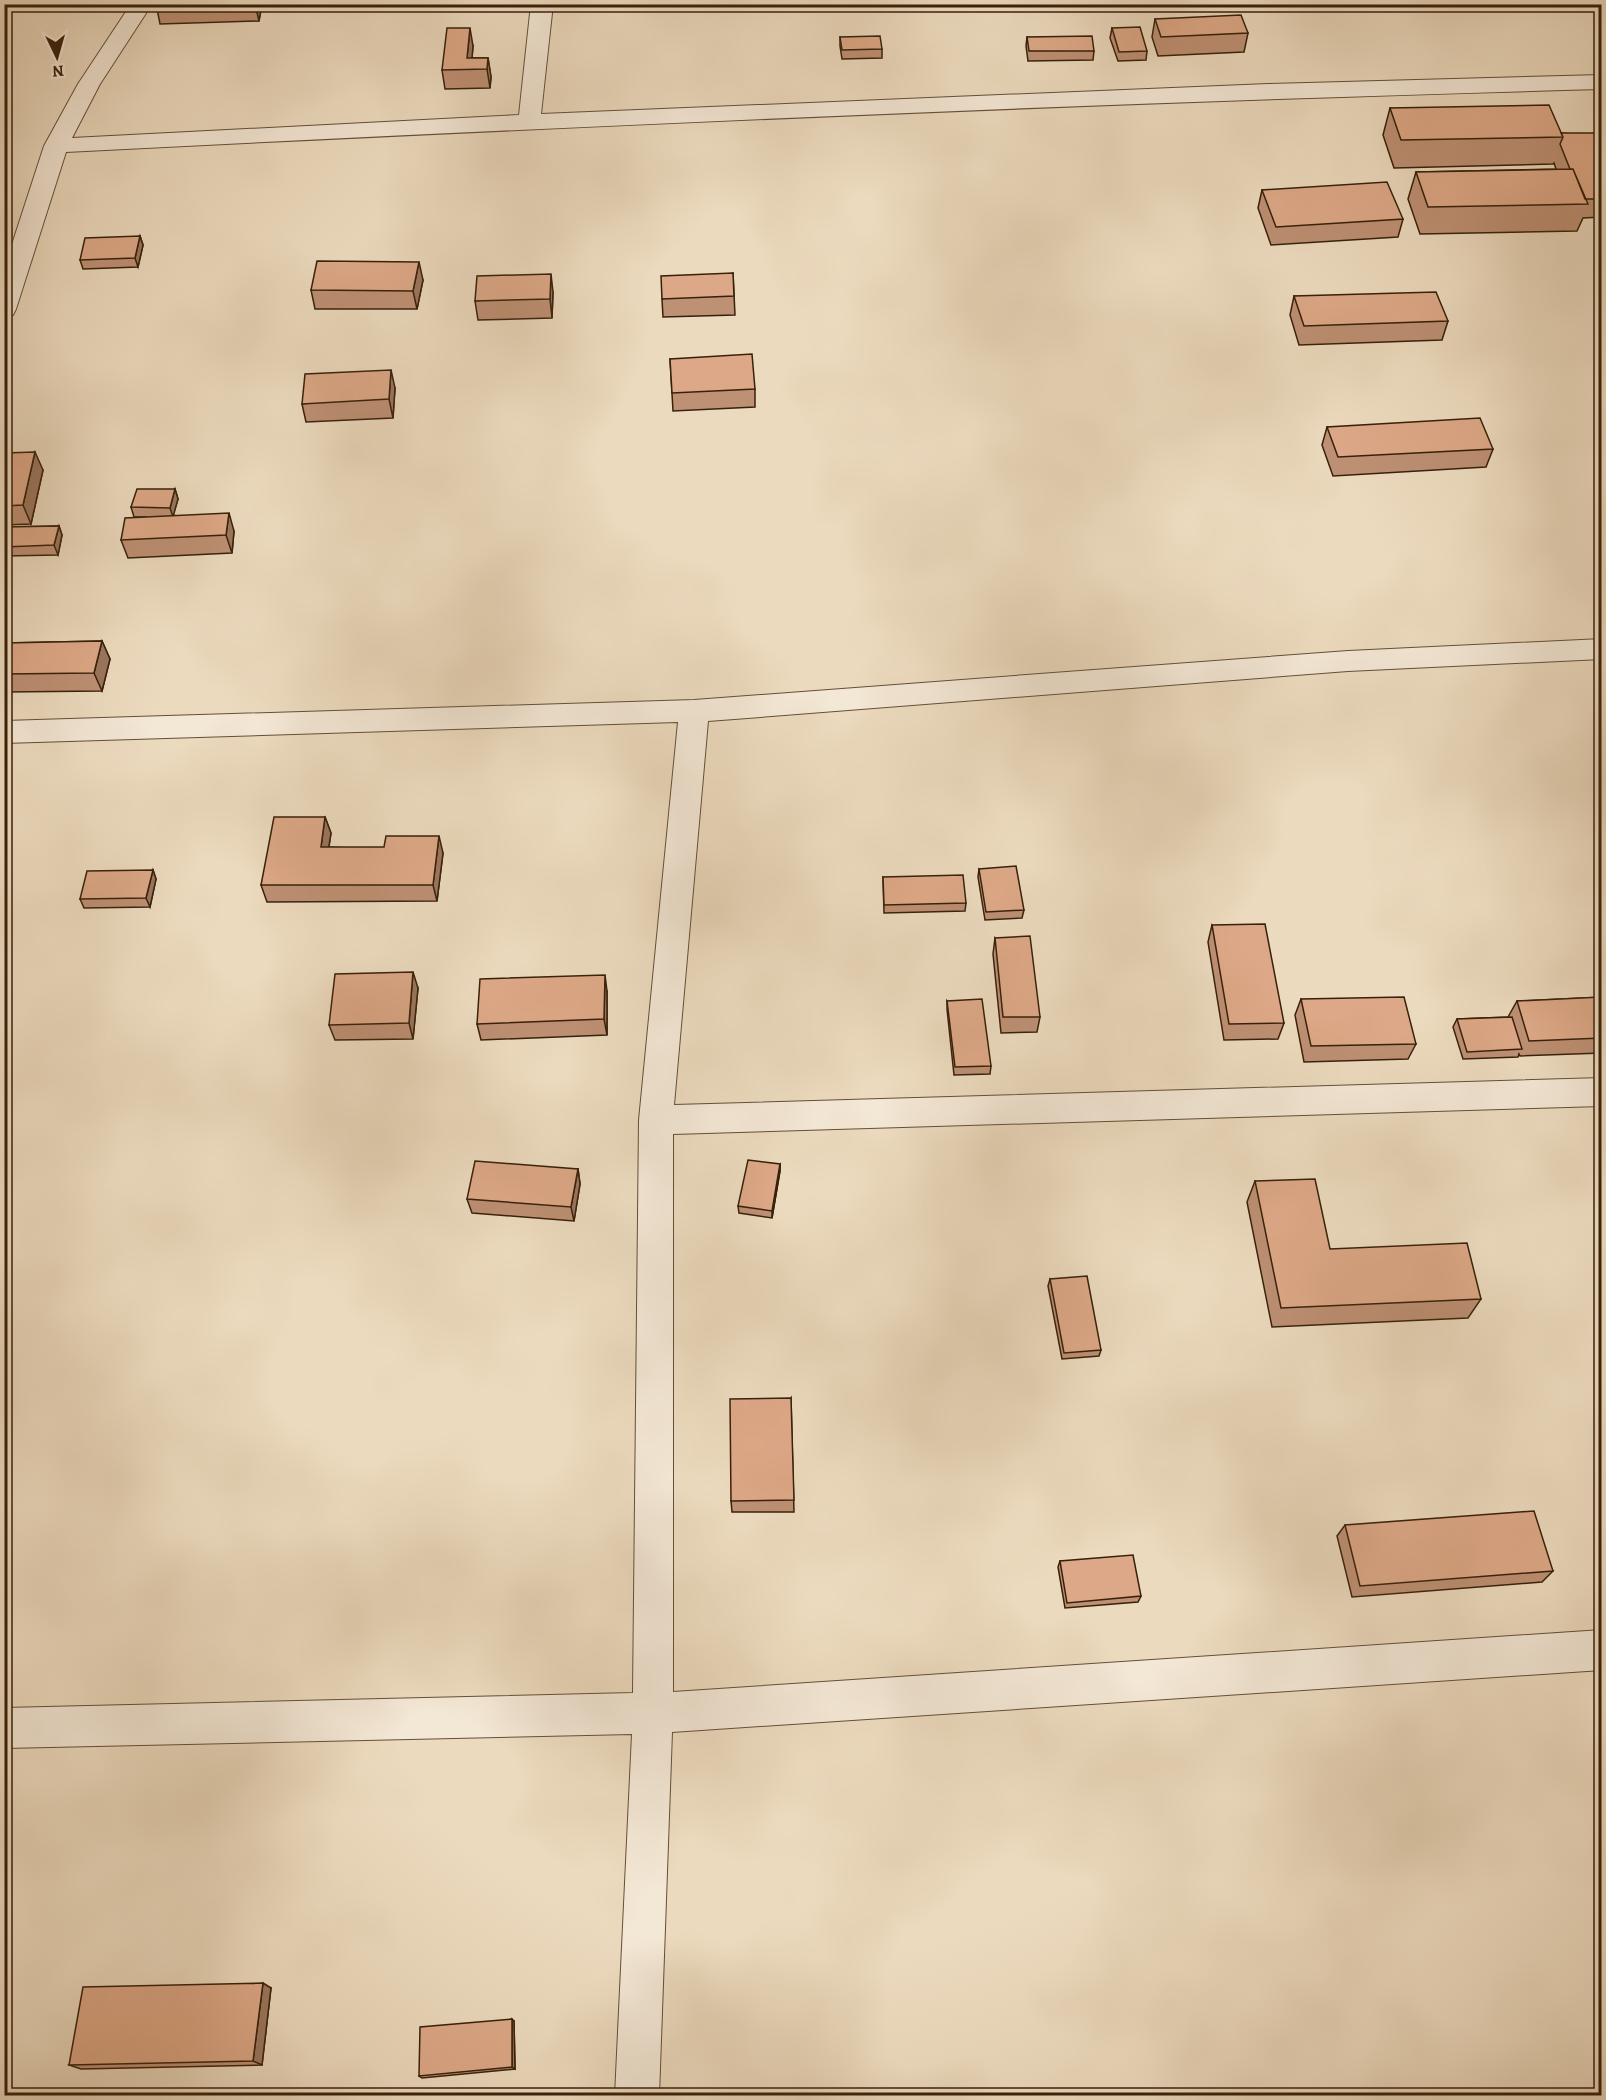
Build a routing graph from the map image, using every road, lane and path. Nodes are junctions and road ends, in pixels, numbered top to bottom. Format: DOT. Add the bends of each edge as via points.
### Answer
graph roads {
  1 [pos="142,4"];
  2 [pos="542,4"];
  3 [pos="1602,82"];
  4 [pos="529,123"];
  5 [pos="56,146"];
  6 [pos="4,309"];
  7 [pos="1602,649"];
  8 [pos="694,711"];
  9 [pos="4,732"];
  10 [pos="1602,1092"];
  11 [pos="656,1120"];
  12 [pos="1602,1650"];
  13 [pos="653,1713"];
  14 [pos="4,1728"];
  15 [pos="637,2096"];
  1 -- 5 [label="street" via="89,84"];
  2 -- 4 [label="street"];
  3 -- 4 [label="street" via="1115,97"];
  4 -- 5 [label="street"];
  5 -- 6 [label="street"];
  7 -- 8 [label="street" via="1348,661"];
  8 -- 9 [label="street"];
  8 -- 11 [label="street"];
  10 -- 11 [label="street"];
  11 -- 13 [label="street"];
  12 -- 13 [label="street"];
  13 -- 14 [label="street"];
  13 -- 15 [label="street"];
}
